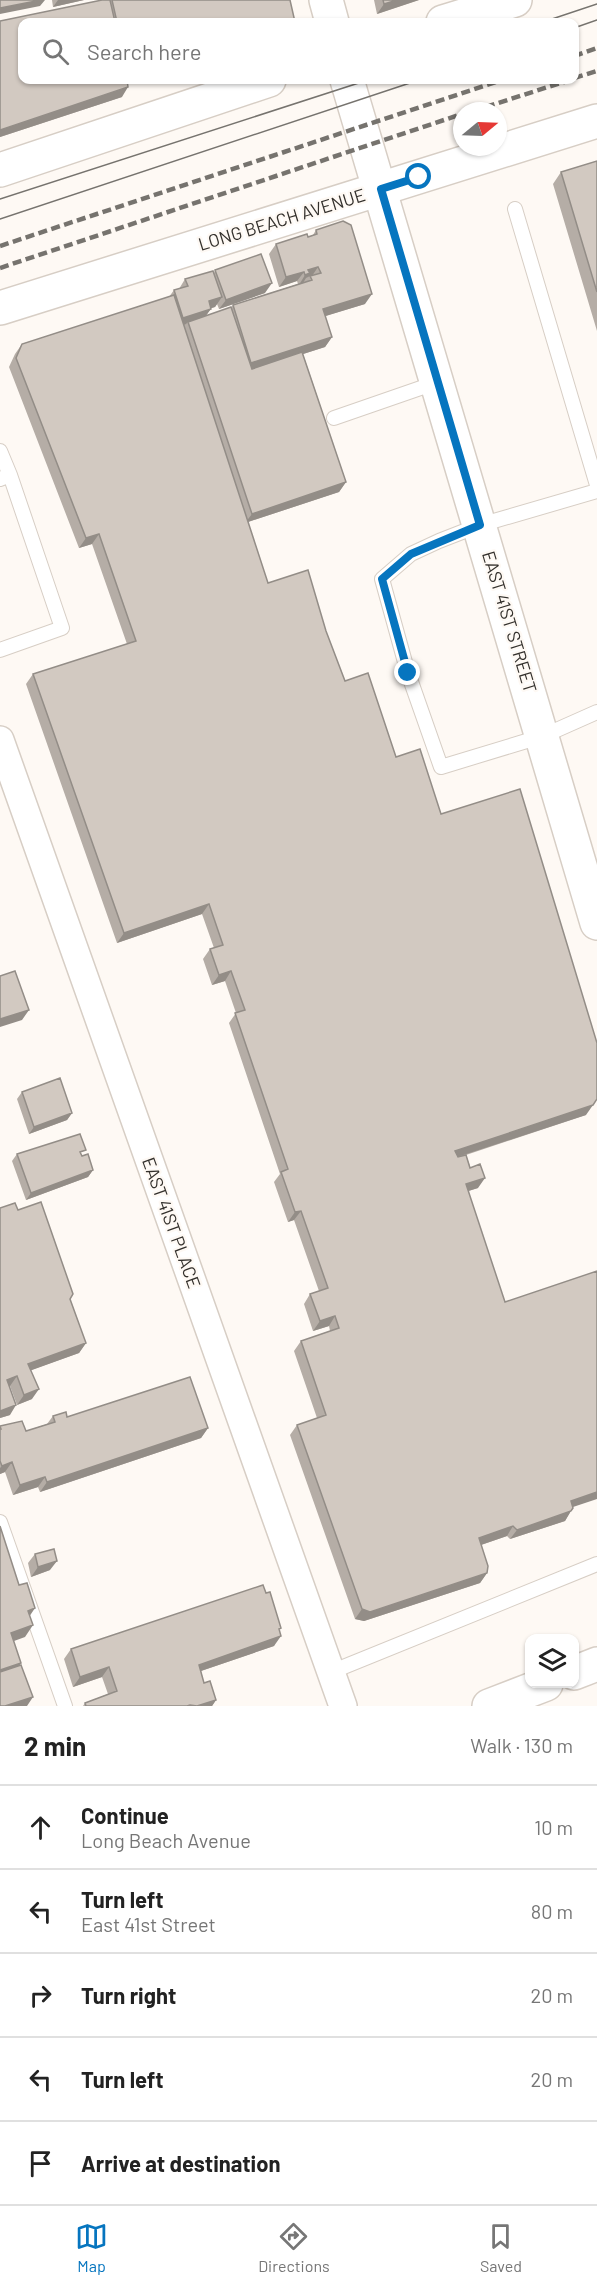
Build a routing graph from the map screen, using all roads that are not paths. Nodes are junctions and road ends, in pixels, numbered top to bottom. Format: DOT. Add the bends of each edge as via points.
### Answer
graph roads {
  1 [pos="326,0"];
  2 [pos="515,0"];
  3 [pos="331,18"];
  4 [pos="456,18"];
  5 [pos="256,84"];
  6 [pos="348,84"];
  7 [pos="597,121"];
  8 [pos="0,170"];
  9 [pos="381,189"];
  10 [pos="515,209"];
  11 [pos="0,308"];
  12 [pos="438,382"];
  13 [pos="334,418"];
  14 [pos="0,451"];
  15 [pos="5,477"];
  16 [pos="597,485"];
  17 [pos="597,491"];
  18 [pos="480,525"];
  19 [pos="0,650"];
  20 [pos="597,712"];
  21 [pos="543,736"];
  22 [pos="0,740"];
  23 [pos="590,872"];
  24 [pos="597,922"];
  25 [pos="0,1522"];
  26 [pos="597,1564"];
  27 [pos="597,1664"];
  28 [pos="579,1670"];
  29 [pos="331,1672"];
  30 [pos="534,1688"];
  31 [pos="65,1706"];
  32 [pos="343,1706"];
  33 [pos="489,1706"];
  1 -- 3 [label="main road"];
  2 -- 4 [label="main road"];
  5 -- 8 [label="main road"];
  6 -- 9 [label="main road, EAST 41ST STREET"];
  7 -- 9 [label="main road, LONG BEACH AVENUE"];
  9 -- 11 [label="main road, LONG BEACH AVENUE"];
  9 -- 12 [label="main road, EAST 41ST STREET"];
  10 -- 16 [label="lane"];
  12 -- 13 [label="lane"];
  12 -- 18 [label="main road, EAST 41ST STREET"];
  14 -- 15 [label="lane"];
  15 -- 19 [label="lane" via="62,628"];
  17 -- 18 [label="lane"];
  18 -- 21 [label="main road, EAST 41ST STREET"];
  18 -- 21 [label="lane" via="411,554 382,579 408,673 441,766"];
  20 -- 21 [label="lane"];
  21 -- 23 [label="main road, EAST 41ST STREET"];
  22 -- 29 [label="street, EAST 41ST PLACE"];
  23 -- 24 [label="main road, EAST 41ST STREET"];
  25 -- 31 [label="lane"];
  26 -- 29 [label="lane"];
  27 -- 28 [label="main road"];
  29 -- 32 [label="street, EAST 41ST PLACE"];
  30 -- 33 [label="main road"];
}
